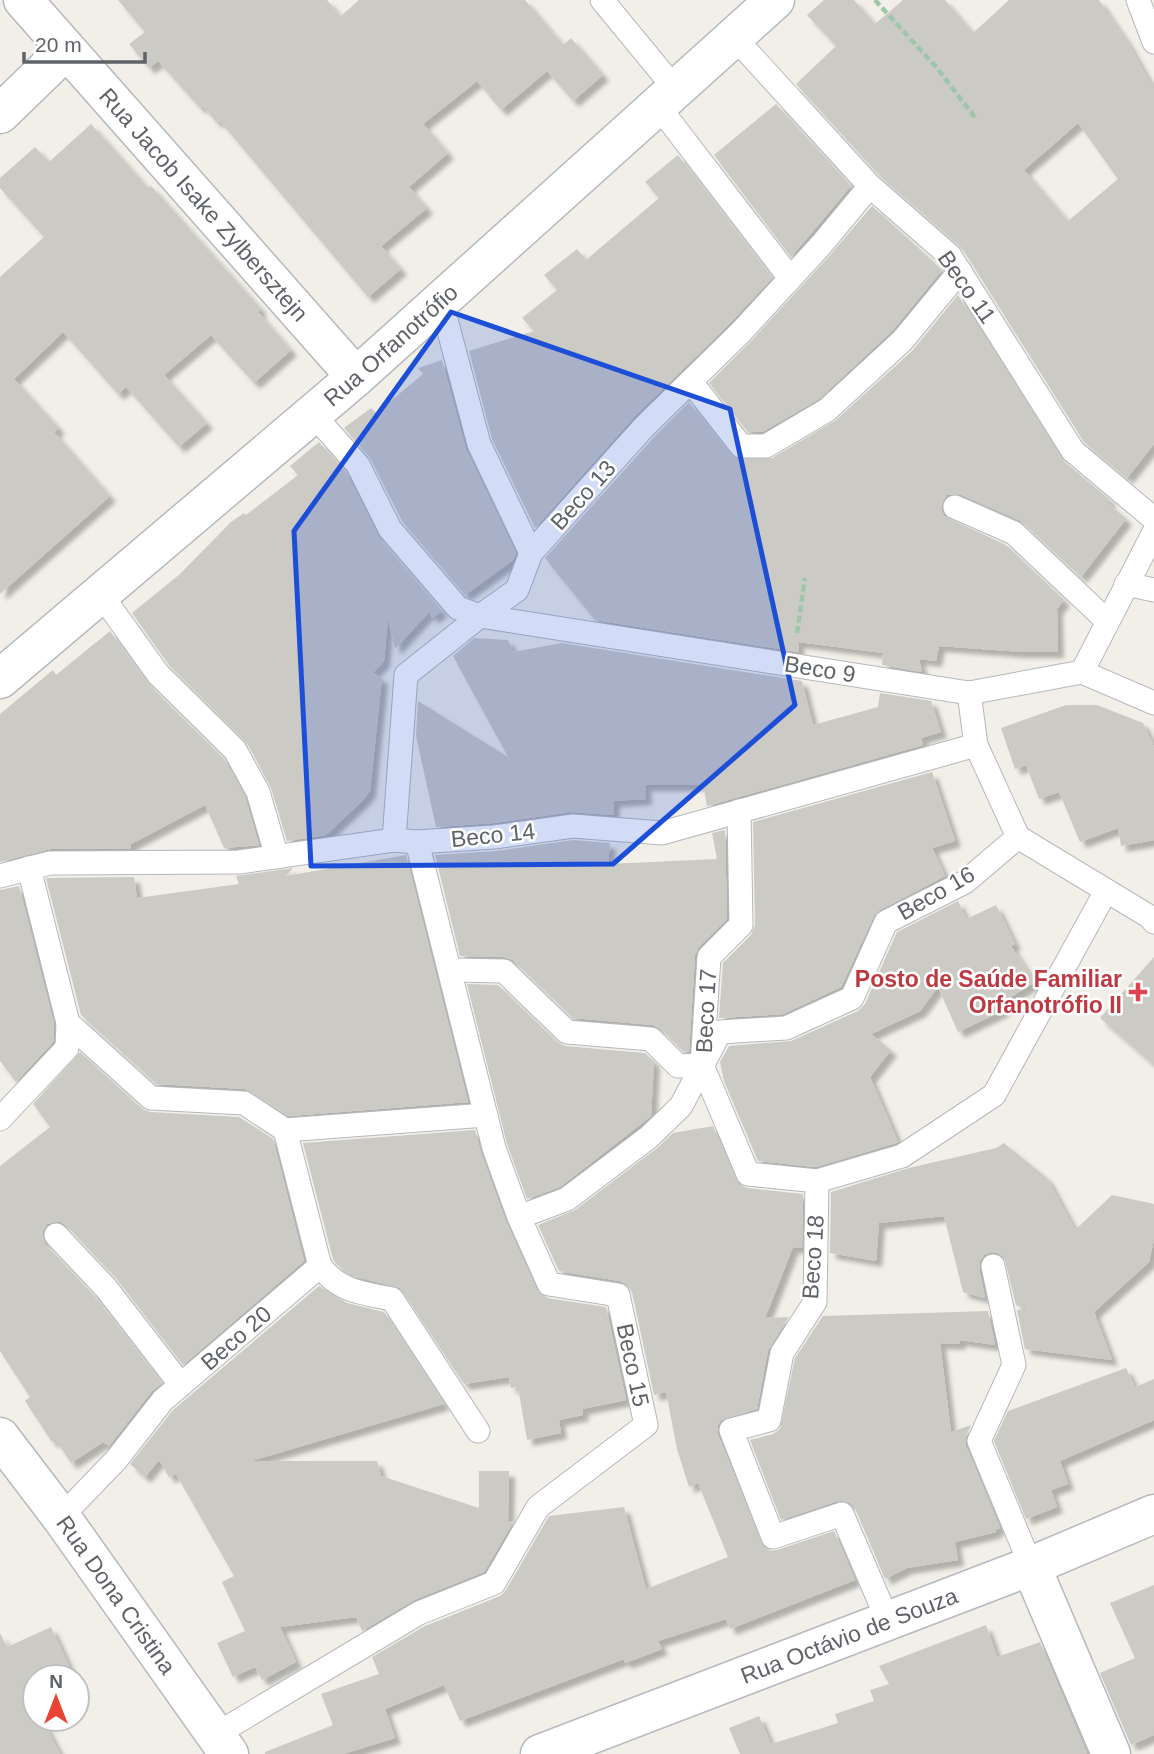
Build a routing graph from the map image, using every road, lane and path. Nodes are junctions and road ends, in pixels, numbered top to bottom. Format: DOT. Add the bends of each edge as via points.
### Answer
graph roads {
  1 [pos="23,0"];
  2 [pos="602,0"];
  3 [pos="775,0"];
  4 [pos="875,0"];
  5 [pos="1138,0"];
  6 [pos="734,37"];
  7 [pos="1154,42"];
  8 [pos="66,50"];
  9 [pos="667,99"];
  10 [pos="0,114"];
  11 [pos="976,119"];
  12 [pos="870,186"];
  13 [pos="960,271"];
  14 [pos="790,278"];
  15 [pos="441,301"];
  16 [pos="356,377"];
  17 [pos="691,382"];
  18 [pos="313,414"];
  19 [pos="955,507"];
  20 [pos="1154,519"];
  21 [pos="1154,532"];
  22 [pos="531,553"];
  23 [pos="806,578"];
  24 [pos="1126,584"];
  25 [pos="1154,590"];
  26 [pos="100,593"];
  27 [pos="480,616"];
  28 [pos="1107,621"];
  29 [pos="793,665"];
  30 [pos="1082,672"];
  31 [pos="0,679"];
  32 [pos="969,693"];
  33 [pos="1154,703"];
  34 [pos="976,745"];
  35 [pos="739,811"];
  36 [pos="1018,837"];
  37 [pos="394,840"];
  38 [pos="417,842"];
  39 [pos="277,857"];
  40 [pos="29,868"];
  41 [pos="0,876"];
  42 [pos="1106,891"];
  43 [pos="1154,922"];
  44 [pos="451,970"];
  45 [pos="68,1023"];
  46 [pos="702,1065"];
  47 [pos="486,1115"];
  48 [pos="0,1119"];
  49 [pos="285,1130"];
  50 [pos="817,1181"];
  51 [pos="519,1217"];
  52 [pos="56,1236"];
  53 [pos="320,1266"];
  54 [pos="993,1266"];
  55 [pos="181,1385"];
  56 [pos="478,1431"];
  57 [pos="2,1443"];
  58 [pos="1154,1514"];
  59 [pos="61,1517"];
  60 [pos="1031,1566"];
  61 [pos="888,1621"];
  62 [pos="222,1744"];
  63 [pos="540,1754"];
  64 [pos="1111,1754"];
  1 -- 8 [label="street, Rua Jacob Isake Zylbersztejn"];
  2 -- 9 [label="lane"];
  3 -- 6 [label="street, Rua Orfanotrófio"];
  4 -- 11 [label="path"];
  5 -- 7 [label="lane"];
  6 -- 9 [label="street, Rua Orfanotrófio"];
  6 -- 12 [label="lane, Beco 11"];
  8 -- 10 [label="street"];
  8 -- 16 [label="street, Rua Jacob Isake Zylbersztejn"];
  9 -- 14 [label="lane"];
  9 -- 15 [label="street, Rua Orfanotrófio"];
  12 -- 13 [label="lane, Beco 11" via="950,256"];
  12 -- 14 [label="lane, Beco 13"];
  13 -- 17 [label="lane" via="902,341 827,410 766,446 741,446"];
  13 -- 20 [label="lane, Beco 11" via="1073,451"];
  14 -- 17 [label="lane, Beco 13"];
  15 -- 16 [label="street, Rua Orfanotrófio"];
  15 -- 22 [label="lane" via="479,444"];
  16 -- 18 [label="street, Rua Orfanotrófio"];
  17 -- 22 [label="lane, Beco 13"];
  18 -- 26 [label="street, Rua Orfanotrófio"];
  18 -- 27 [label="lane" via="358,465 390,529 458,608"];
  19 -- 28 [label="lane" via="1014,533"];
  21 -- 24 [label="lane"];
  22 -- 27 [label="lane, Beco 13" via="516,590"];
  23 -- 29 [label="path"];
  24 -- 25 [label="lane"];
  24 -- 28 [label="lane"];
  26 -- 31 [label="street, Rua Orfanotrófio"];
  26 -- 39 [label="lane" via="158,674 234,750 258,792"];
  27 -- 29 [label="lane, Beco 9"];
  27 -- 37 [label="lane, Beco 13" via="406,675"];
  28 -- 30 [label="lane"];
  29 -- 32 [label="lane, Beco 9"];
  30 -- 32 [label="lane, Beco 9"];
  30 -- 33 [label="lane"];
  32 -- 34 [label="lane"];
  34 -- 35 [label="lane, Beco 14"];
  34 -- 36 [label="lane"];
  35 -- 38 [label="lane, Beco 14" via="662,833 573,826"];
  35 -- 46 [label="lane, Beco 17" via="741,925 709,957"];
  36 -- 42 [label="lane"];
  36 -- 46 [label="lane, Beco 16" via="965,882 886,922 852,998 786,1028 720,1032"];
  37 -- 38 [label="lane, Beco 14"];
  37 -- 39 [label="lane, Beco 14"];
  38 -- 44 [label="lane, Beco 15"];
  39 -- 40 [label="lane, Beco 14" via="239,862 50,863"];
  40 -- 41 [label="lane, Beco 14"];
  40 -- 45 [label="lane"];
  42 -- 43 [label="lane"];
  42 -- 50 [label="lane" via="994,1095 902,1156"];
  44 -- 46 [label="lane" via="504,971 567,1032 651,1039 678,1066"];
  44 -- 47 [label="lane, Beco 15"];
  45 -- 48 [label="lane" via="67,1048"];
  45 -- 49 [label="lane" via="151,1098 244,1103"];
  46 -- 50 [label="lane, Beco 18" via="748,1174"];
  46 -- 51 [label="lane, Beco 17" via="681,1106 649,1137 567,1199"];
  47 -- 49 [label="lane"];
  47 -- 51 [label="lane, Beco 15"];
  49 -- 53 [label="lane"];
  50 -- 61 [label="lane, Beco 18" via="815,1302 782,1353 769,1420 732,1430 773,1537 842,1514"];
  51 -- 62 [label="lane, Beco 15" via="549,1284 618,1295 646,1425 538,1507 494,1583 419,1613"];
  52 -- 55 [label="lane" via="106,1288"];
  53 -- 55 [label="lane, Beco 20"];
  53 -- 56 [label="lane" via="330,1280 346,1289 392,1299"];
  54 -- 60 [label="lane" via="1014,1365 979,1441"];
  55 -- 59 [label="lane, Beco 20"];
  57 -- 59 [label="street, Rua Dona Cristina"];
  58 -- 60 [label="street, Rua Octávio de Souza"];
  59 -- 62 [label="street, Rua Dona Cristina"];
  60 -- 61 [label="street, Rua Octávio de Souza"];
  60 -- 64 [label="street"];
  61 -- 63 [label="street, Rua Octávio de Souza"];
}
